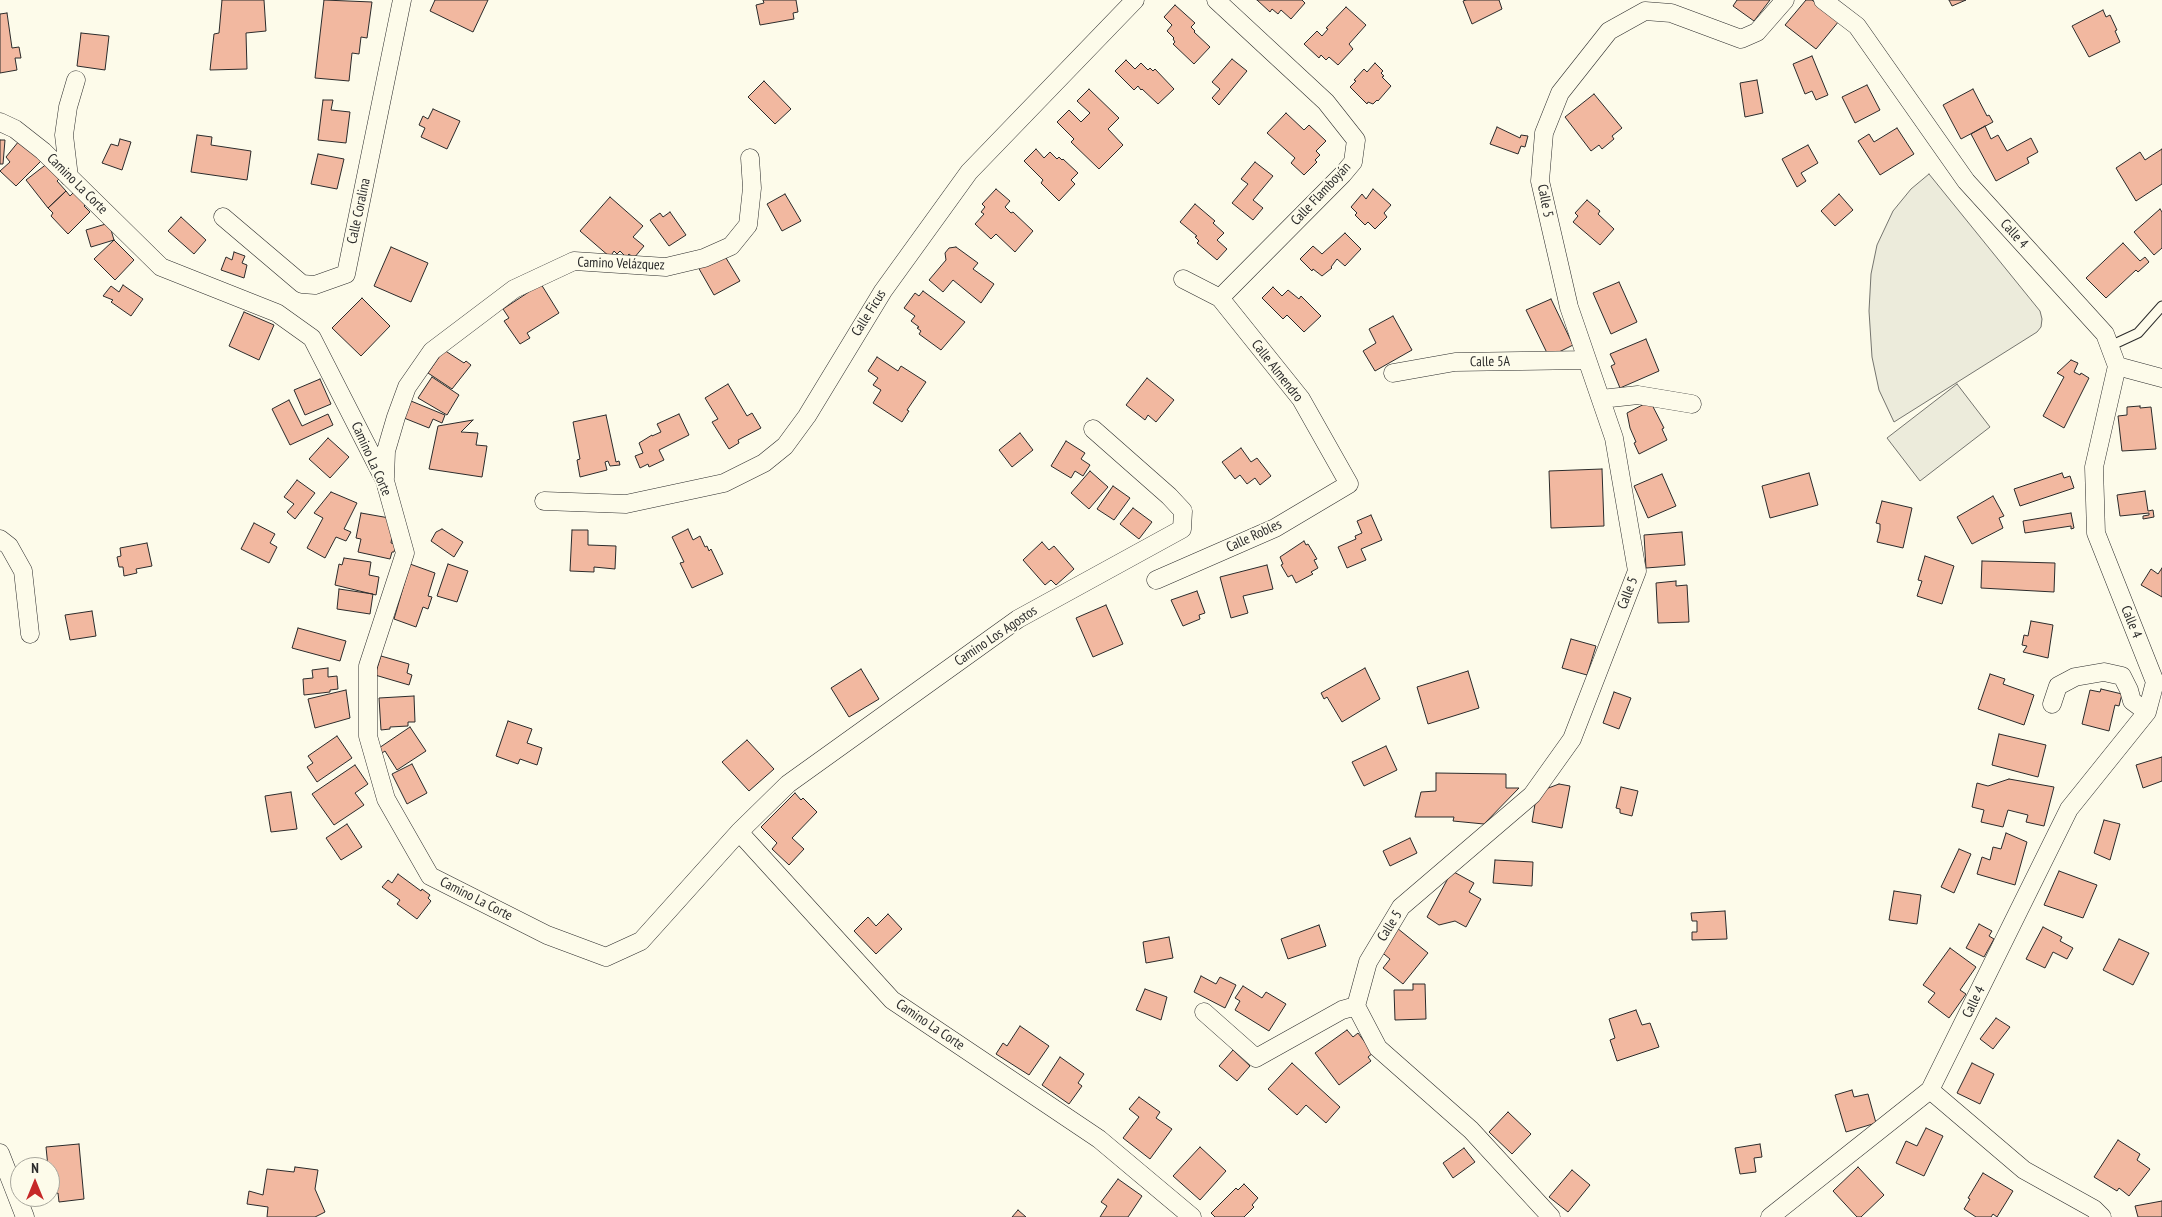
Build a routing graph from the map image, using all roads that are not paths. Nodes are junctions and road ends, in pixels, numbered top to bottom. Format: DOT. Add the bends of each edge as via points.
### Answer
graph roads {
  1 [pos="402,0"];
  2 [pos="1135,0"];
  3 [pos="1216,0"];
  4 [pos="1785,0"];
  5 [pos="1823,0"];
  6 [pos="76,80"];
  7 [pos="0,122"];
  8 [pos="750,158"];
  9 [pos="70,177"];
  10 [pos="222,217"];
  11 [pos="1184,279"];
  12 [pos="1220,298"];
  13 [pos="2162,306"];
  14 [pos="2110,346"];
  15 [pos="1587,360"];
  16 [pos="2117,366"];
  17 [pos="1393,373"];
  18 [pos="2162,378"];
  19 [pos="1601,400"];
  20 [pos="1692,404"];
  21 [pos="1093,429"];
  22 [pos="385,482"];
  23 [pos="1349,484"];
  24 [pos="544,501"];
  25 [pos="0,540"];
  26 [pos="1156,580"];
  27 [pos="30,634"];
  28 [pos="2052,704"];
  29 [pos="2153,704"];
  30 [pos="739,832"];
  31 [pos="1356,1006"];
  32 [pos="1204,1012"];
  33 [pos="1930,1090"];
  34 [pos="0,1155"];
  35 [pos="25,1217"];
  36 [pos="1192,1217"];
  37 [pos="1551,1217"];
  38 [pos="1770,1217"];
  39 [pos="2102,1217"];
  1 -- 10 [label="street, Calle Coralina" via="346,274 315,285 302,284"];
  2 -- 24 [label="street, Calle Ficus" via="970,172 883,291 808,416 785,446 764,463 724,483 626,504"];
  3 -- 12 [label="street, Calle Flamboyán" via="1326,102 1356,140 1353,162 1343,174"];
  4 -- 15 [label="street, Calle 5" via="1757,32 1741,39 1671,13 1645,11 1609,31 1560,93 1544,133 1540,181 1568,307"];
  5 -- 14 [label="street, Calle 4" via="1857,26 1966,181 2105,334"];
  6 -- 9 [label="street" via="64,134"];
  7 -- 9 [label="street, Camino La Corte" via="15,129"];
  8 -- 22 [label="street, Camino Velázquez" via="752,188 748,225 731,246 704,258 666,268 574,261 514,289 432,351 407,387 396,417 386,451"];
  9 -- 22 [label="street, Camino La Corte" via="161,266 276,313 312,338"];
  11 -- 12 [label="street, Calle Almendro"];
  12 -- 23 [label="street, Calle Almendro" via="1301,399"];
  13 -- 14 [label="lane" via="2138,333"];
  14 -- 16 [label="street, Calle 4"];
  15 -- 17 [label="street, Calle 5A" via="1455,362"];
  15 -- 19 [label="street, Calle 5"];
  16 -- 18 [label="street"];
  16 -- 29 [label="street, Calle 4" via="2094,467 2096,533 2155,682"];
  19 -- 20 [label="street" via="1638,395"];
  19 -- 31 [label="street, Calle 5" via="1614,438 1637,571 1572,738 1532,795 1401,907 1368,962"];
  21 -- 30 [label="street, Camino Los Agostos" via="1183,511 1182,529 1018,619 788,784"];
  22 -- 30 [label="street, Camino La Corte" via="405,553 368,666 368,736 386,798 430,876 547,935 606,957 641,941"];
  23 -- 26 [label="street, Calle Robles" via="1275,528"];
  25 -- 27 [label="street" via="10,546 23,571"];
  28 -- 29 [label="street" via="2058,686 2075,677 2104,672 2122,676 2132,701"];
  29 -- 33 [label="street, Calle 4" via="2069,809"];
  30 -- 36 [label="street, Camino La Corte" via="892,1000 1099,1139"];
  31 -- 32 [label="street" via="1342,1010 1256,1058"];
  31 -- 37 [label="street" via="1378,1048 1471,1130"];
  33 -- 38 [label="street, Calle 4"];
  33 -- 39 [label="street" via="2024,1170 2094,1209"];
  34 -- 35 [label="street"];
}
